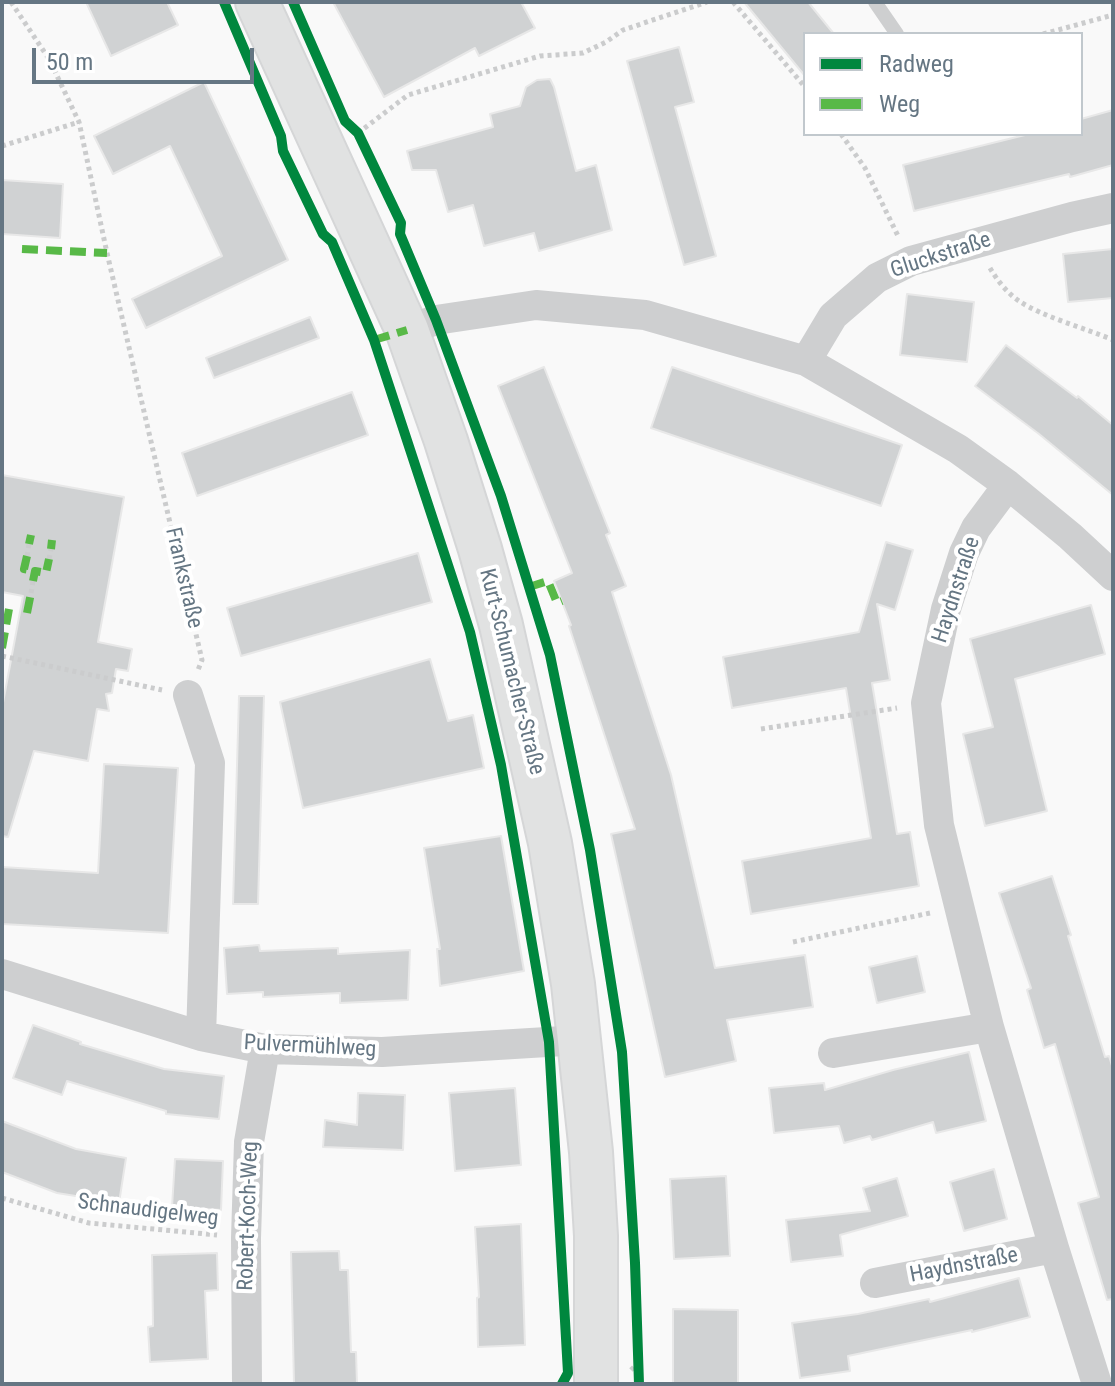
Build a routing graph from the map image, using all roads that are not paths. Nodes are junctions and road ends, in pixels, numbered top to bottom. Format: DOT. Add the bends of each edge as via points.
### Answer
graph roads {
  1 [pos="257,2"];
  2 [pos="875,2"];
  3 [pos="896,32"];
  4 [pos="1113,208"];
  5 [pos="407,330"];
  6 [pos="806,361"];
  7 [pos="1008,485"];
  8 [pos="1113,576"];
  9 [pos="188,695"];
  10 [pos="4,983"];
  11 [pos="989,1027"];
  12 [pos="201,1036"];
  13 [pos="580,1040"];
  14 [pos="265,1049"];
  15 [pos="833,1053"];
  16 [pos="1054,1248"];
  17 [pos="875,1283"];
  18 [pos="613,1378"];
  19 [pos="247,1384"];
  20 [pos="1097,1384"];
  1 -- 5 [label="main road, Kurt-Schumacher-Straße"];
  2 -- 3 [label="lane"];
  4 -- 6 [label="street, Gluckstraße" via="911,261 853,296 833,316"];
  5 -- 6 [label="street" via="436,320 536,305 645,315"];
  5 -- 13 [label="main road, Kurt-Schumacher-Straße" via="501,625 550,843"];
  6 -- 7 [label="street" via="958,449"];
  7 -- 8 [label="street"];
  7 -- 11 [label="street, Haydnstraße" via="964,553 926,703 939,825"];
  9 -- 12 [label="street" via="210,763"];
  10 -- 12 [label="street, Pulvermühlweg"];
  11 -- 15 [label="street"];
  11 -- 16 [label="street, Haydnstraße"];
  12 -- 14 [label="street, Pulvermühlweg"];
  13 -- 14 [label="street, Pulvermühlweg" via="382,1052"];
  13 -- 18 [label="main road, Kurt-Schumacher-Straße"];
  14 -- 19 [label="street, Robert-Koch-Weg" via="249,1142"];
  16 -- 17 [label="street, Haydnstraße"];
  16 -- 20 [label="street, Haydnstraße"];
}
